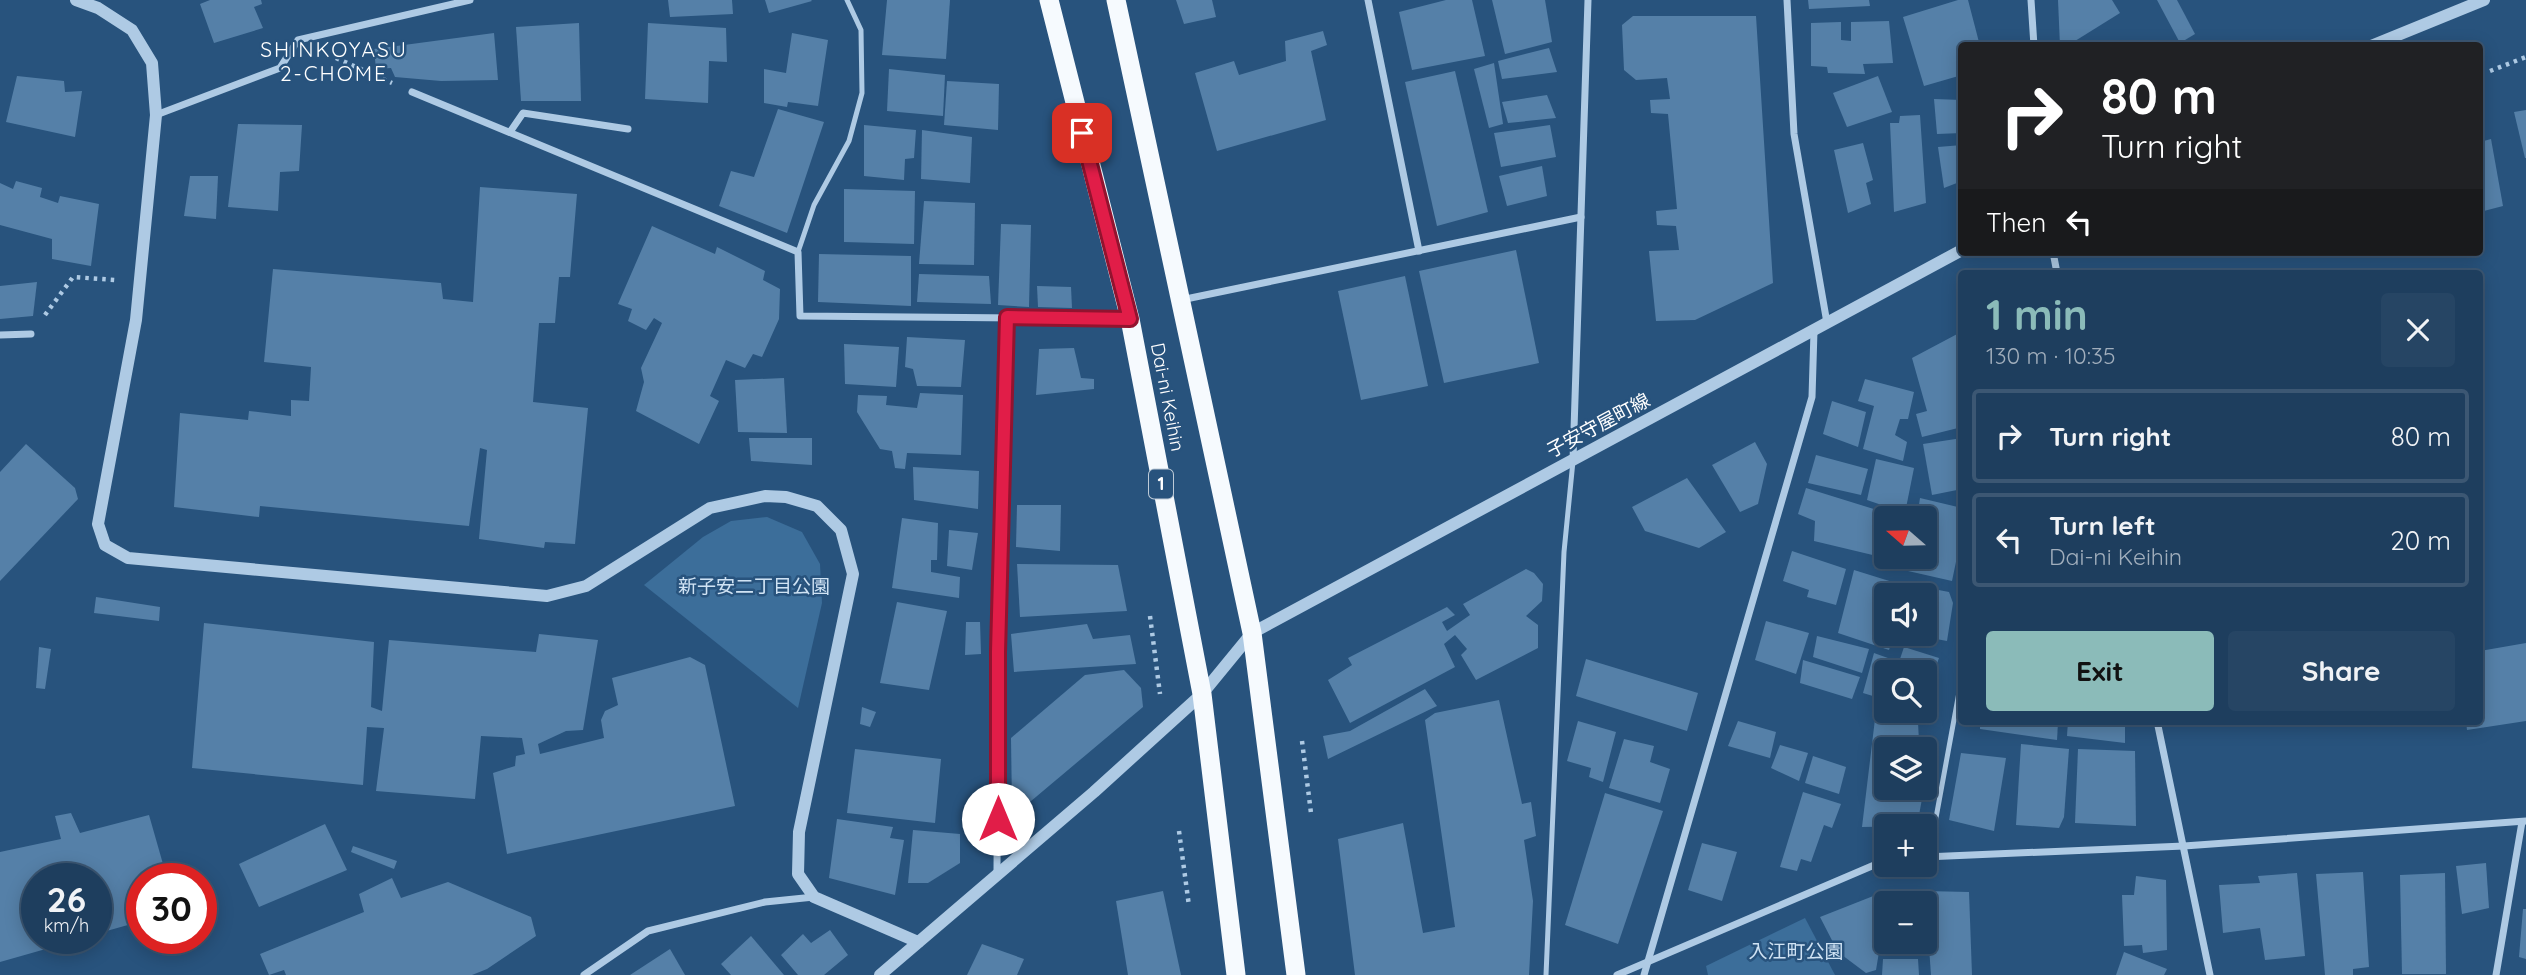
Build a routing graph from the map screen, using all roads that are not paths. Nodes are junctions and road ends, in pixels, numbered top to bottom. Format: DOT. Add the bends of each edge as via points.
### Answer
graph roads {
  1 [pos="76,0"];
  2 [pos="470,0"];
  3 [pos="847,0"];
  4 [pos="1049,0"];
  5 [pos="1115,0"];
  6 [pos="1368,0"];
  7 [pos="1588,0"];
  8 [pos="1787,0"];
  9 [pos="2031,0"];
  10 [pos="2484,0"];
  11 [pos="2034,42"];
  12 [pos="2381,42"];
  13 [pos="412,92"];
  14 [pos="156,116"];
  15 [pos="628,129"];
  16 [pos="510,132"];
  17 [pos="1581,218"];
  18 [pos="1419,251"];
  19 [pos="798,252"];
  20 [pos="1958,252"];
  21 [pos="1180,300"];
  22 [pos="1007,317"];
  23 [pos="1130,319"];
  24 [pos="1827,324"];
  25 [pos="1814,331"];
  26 [pos="31,334"];
  27 [pos="0,335"];
  28 [pos="1573,461"];
  29 [pos="1252,633"];
  30 [pos="1202,694"];
  31 [pos="1958,697"];
  32 [pos="2158,725"];
  33 [pos="1935,814"];
  34 [pos="2524,822"];
  35 [pos="2184,846"];
  36 [pos="1937,857"];
  37 [pos="1874,865"];
  38 [pos="997,874"];
  39 [pos="814,897"];
  40 [pos="918,942"];
  41 [pos="1647,963"];
  42 [pos="584,975"];
  43 [pos="880,975"];
  44 [pos="1236,975"];
  45 [pos="1296,975"];
  46 [pos="1546,975"];
  47 [pos="1618,975"];
  48 [pos="1644,975"];
  49 [pos="2210,975"];
  50 [pos="2496,975"];
  1 -- 14 [label="street" via="132,30 152,63"];
  2 -- 14 [label="street" via="298,40 281,68"];
  3 -- 19 [label="lane" via="861,30 862,93 849,141 814,205"];
  4 -- 23 [label="highway, Dai-ni Keihin / 1"];
  5 -- 21 [label="highway, Dai-ni Keihin"];
  6 -- 18 [label="street"];
  7 -- 17 [label="street"];
  8 -- 24 [label="street" via="1794,134"];
  9 -- 11 [label="street"];
  10 -- 12 [label="street"];
  13 -- 16 [label="street"];
  14 -- 39 [label="street" via="136,320 98,524 105,545 128,558 547,596 586,586 710,508 765,496 817,506 841,530 853,574 799,832 798,874"];
  15 -- 16 [label="street" via="523,113"];
  16 -- 19 [label="street"];
  17 -- 18 [label="street"];
  17 -- 28 [label="street"];
  18 -- 21 [label="street"];
  19 -- 22 [label="street" via="800,316"];
  20 -- 24 [label="street, 子安守屋町線"];
  21 -- 29 [label="highway, Dai-ni Keihin"];
  22 -- 23 [label="street"];
  22 -- 38 [label="street"];
  23 -- 30 [label="highway, Dai-ni Keihin / 1"];
  24 -- 25 [label="street, 子安守屋町線"];
  25 -- 28 [label="street, 子安守屋町線"];
  25 -- 41 [label="street" via="1812,397"];
  26 -- 27 [label="street"];
  28 -- 29 [label="street, 子安守屋町線"];
  28 -- 46 [label="lane" via="1563,552"];
  29 -- 30 [label="street"];
  29 -- 45 [label="highway, Dai-ni Keihin"];
  30 -- 38 [label="street"];
  30 -- 44 [label="highway, Dai-ni Keihin / 1"];
  31 -- 33 [label="lane"];
  32 -- 35 [label="street"];
  34 -- 35 [label="street"];
  34 -- 50 [label="street"];
  35 -- 36 [label="street"];
  35 -- 49 [label="street"];
  37 -- 41 [label="street"];
  38 -- 40 [label="street"];
  39 -- 40 [label="street"];
  39 -- 42 [label="street" via="765,902 649,931"];
  40 -- 43 [label="street"];
  41 -- 47 [label="street"];
  41 -- 48 [label="street"];
}
